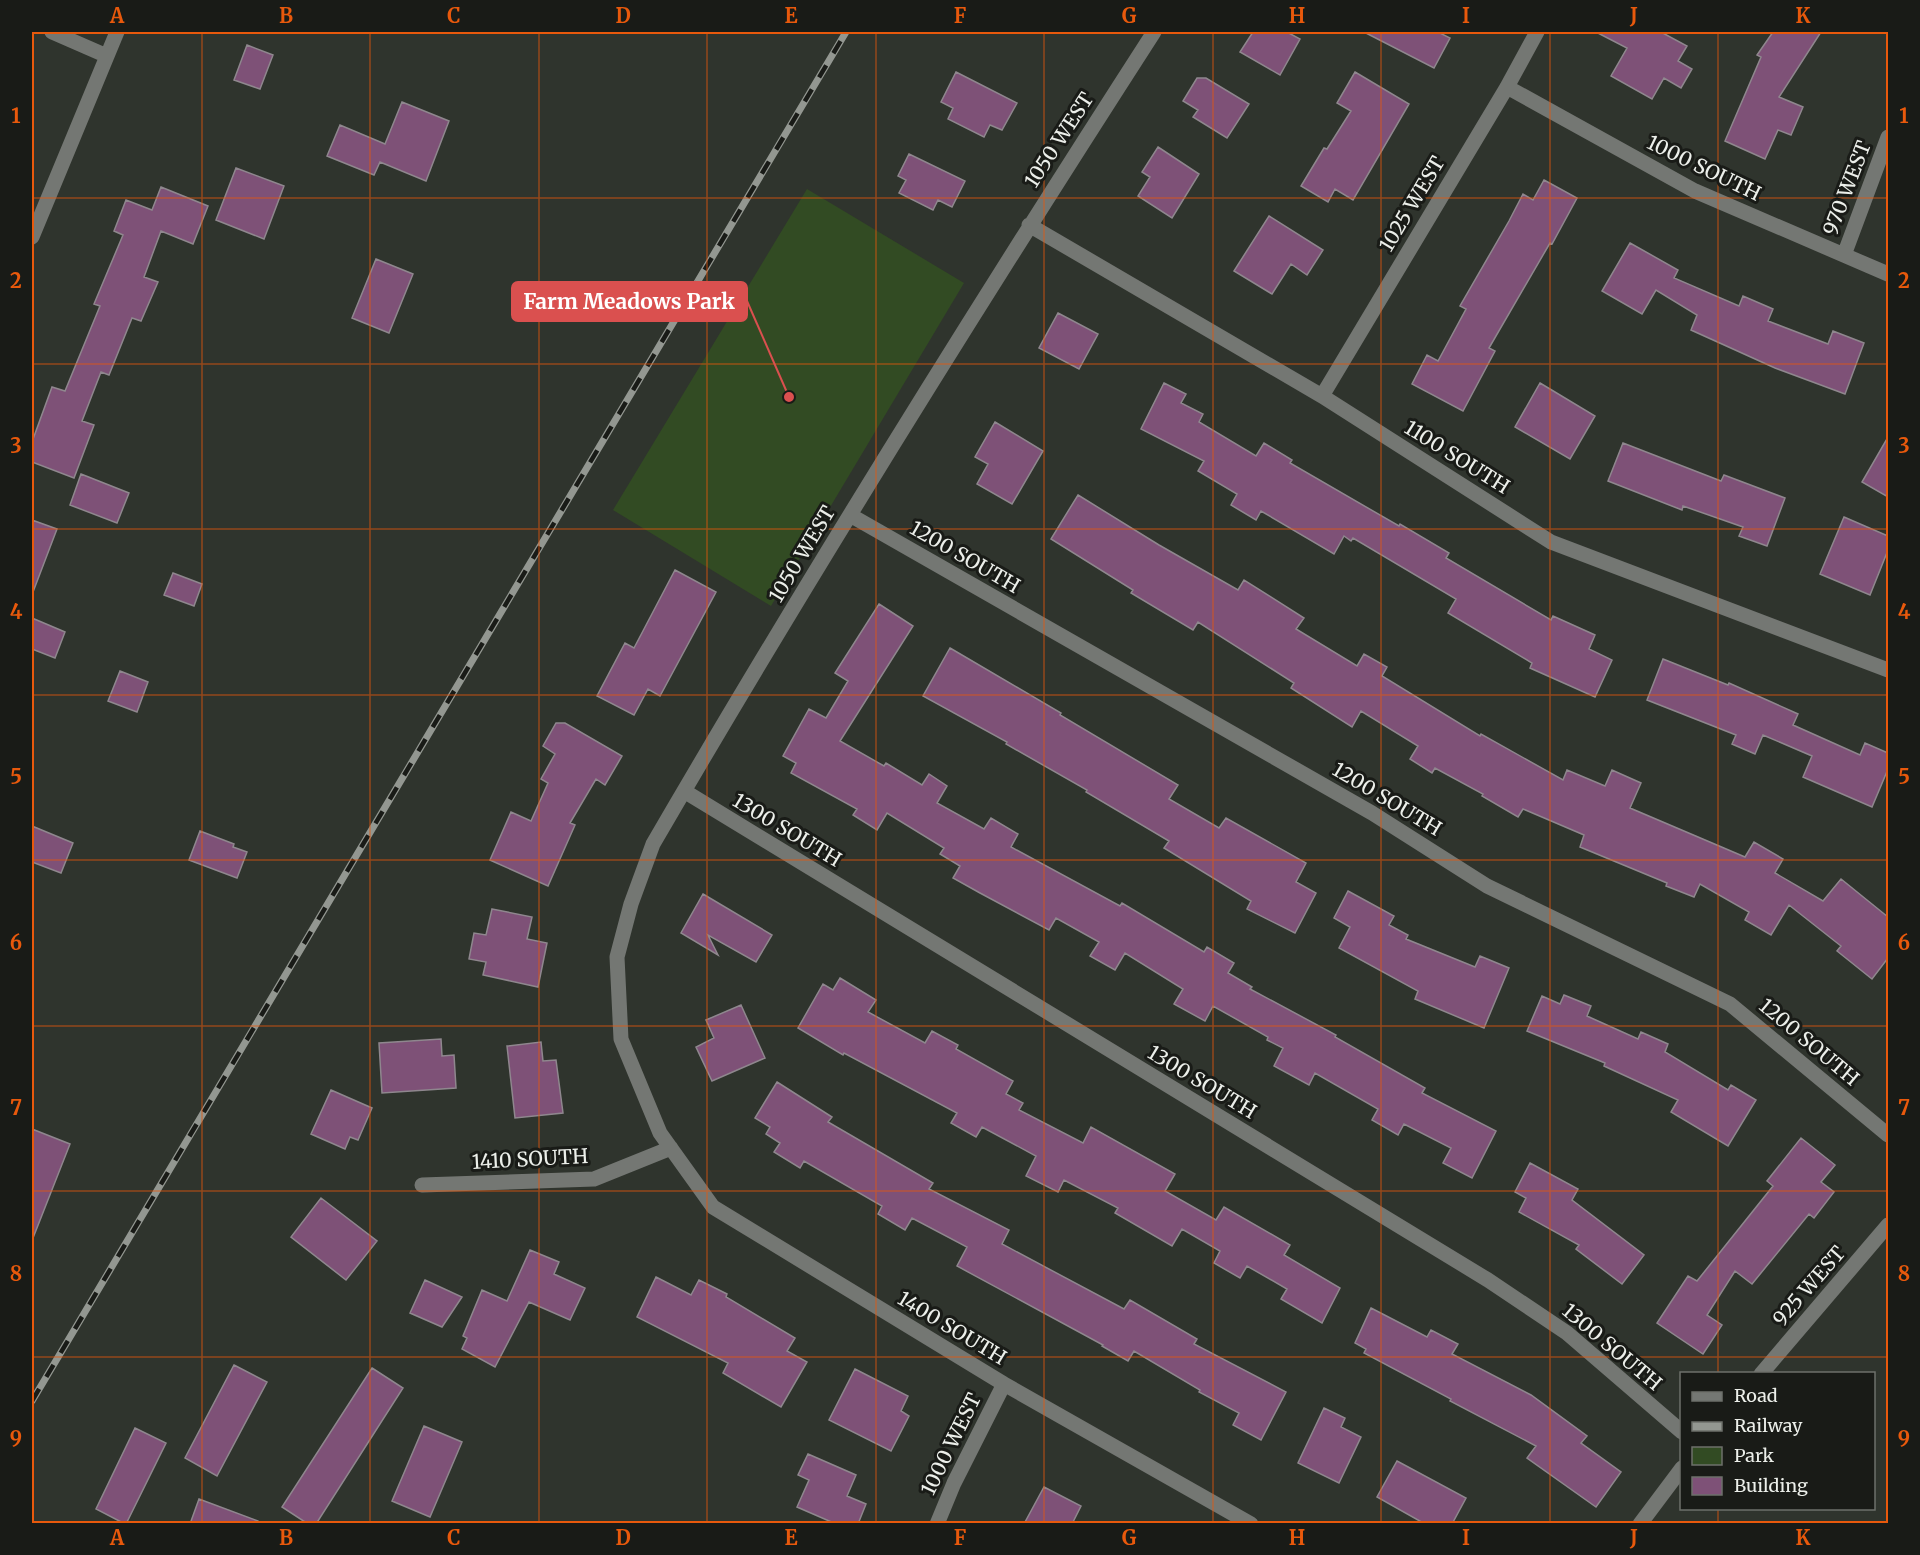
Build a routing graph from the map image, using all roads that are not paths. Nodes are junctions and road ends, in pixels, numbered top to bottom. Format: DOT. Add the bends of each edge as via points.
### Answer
graph roads {
  1 [pos="52,32"];
  2 [pos="117,32"];
  3 [pos="1155,32"];
  4 [pos="1537,32"];
  5 [pos="107,56"];
  6 [pos="1507,87"];
  7 [pos="1888,136"];
  8 [pos="1029,225"];
  9 [pos="32,237"];
  10 [pos="1844,255"];
  11 [pos="1888,274"];
  12 [pos="1322,396"];
  13 [pos="850,515"];
  14 [pos="1888,669"];
  15 [pos="684,792"];
  16 [pos="660,1133"];
  17 [pos="1888,1135"];
  18 [pos="671,1148"];
  19 [pos="422,1185"];
  20 [pos="1888,1225"];
  21 [pos="1763,1372"];
  22 [pos="1004,1384"];
  23 [pos="1680,1430"];
  24 [pos="1680,1471"];
  25 [pos="937,1524"];
  26 [pos="1251,1524"];
  27 [pos="1640,1524"];
  1 -- 5 [label="street"];
  2 -- 5 [label="street"];
  3 -- 8 [label="street, 1050 WEST"];
  4 -- 6 [label="street, 1025 WEST"];
  5 -- 9 [label="street"];
  6 -- 10 [label="street, 1000 SOUTH" via="1695,191"];
  6 -- 12 [label="street, 1025 WEST"];
  7 -- 10 [label="street, 970 WEST"];
  8 -- 12 [label="street, 1100 SOUTH"];
  8 -- 13 [label="street, 1050 WEST"];
  10 -- 11 [label="street, 1000 SOUTH"];
  12 -- 14 [label="street, 1100 SOUTH" via="1551,542"];
  13 -- 15 [label="street, 1050 WEST"];
  13 -- 17 [label="street, 1200 SOUTH" via="1372,813 1487,886 1730,1004"];
  15 -- 16 [label="street, 1050 WEST" via="653,844 617,957 621,1039"];
  15 -- 23 [label="street, 1300 SOUTH" via="1488,1280 1567,1333"];
  16 -- 18 [label="street, 1400 SOUTH"];
  18 -- 19 [label="street, 1410 SOUTH" via="594,1179"];
  18 -- 22 [label="street, 1400 SOUTH" via="713,1207"];
  20 -- 21 [label="street, 925 WEST"];
  22 -- 25 [label="street, 1000 WEST"];
  22 -- 26 [label="street, 1400 SOUTH"];
  24 -- 27 [label="street"];
}
